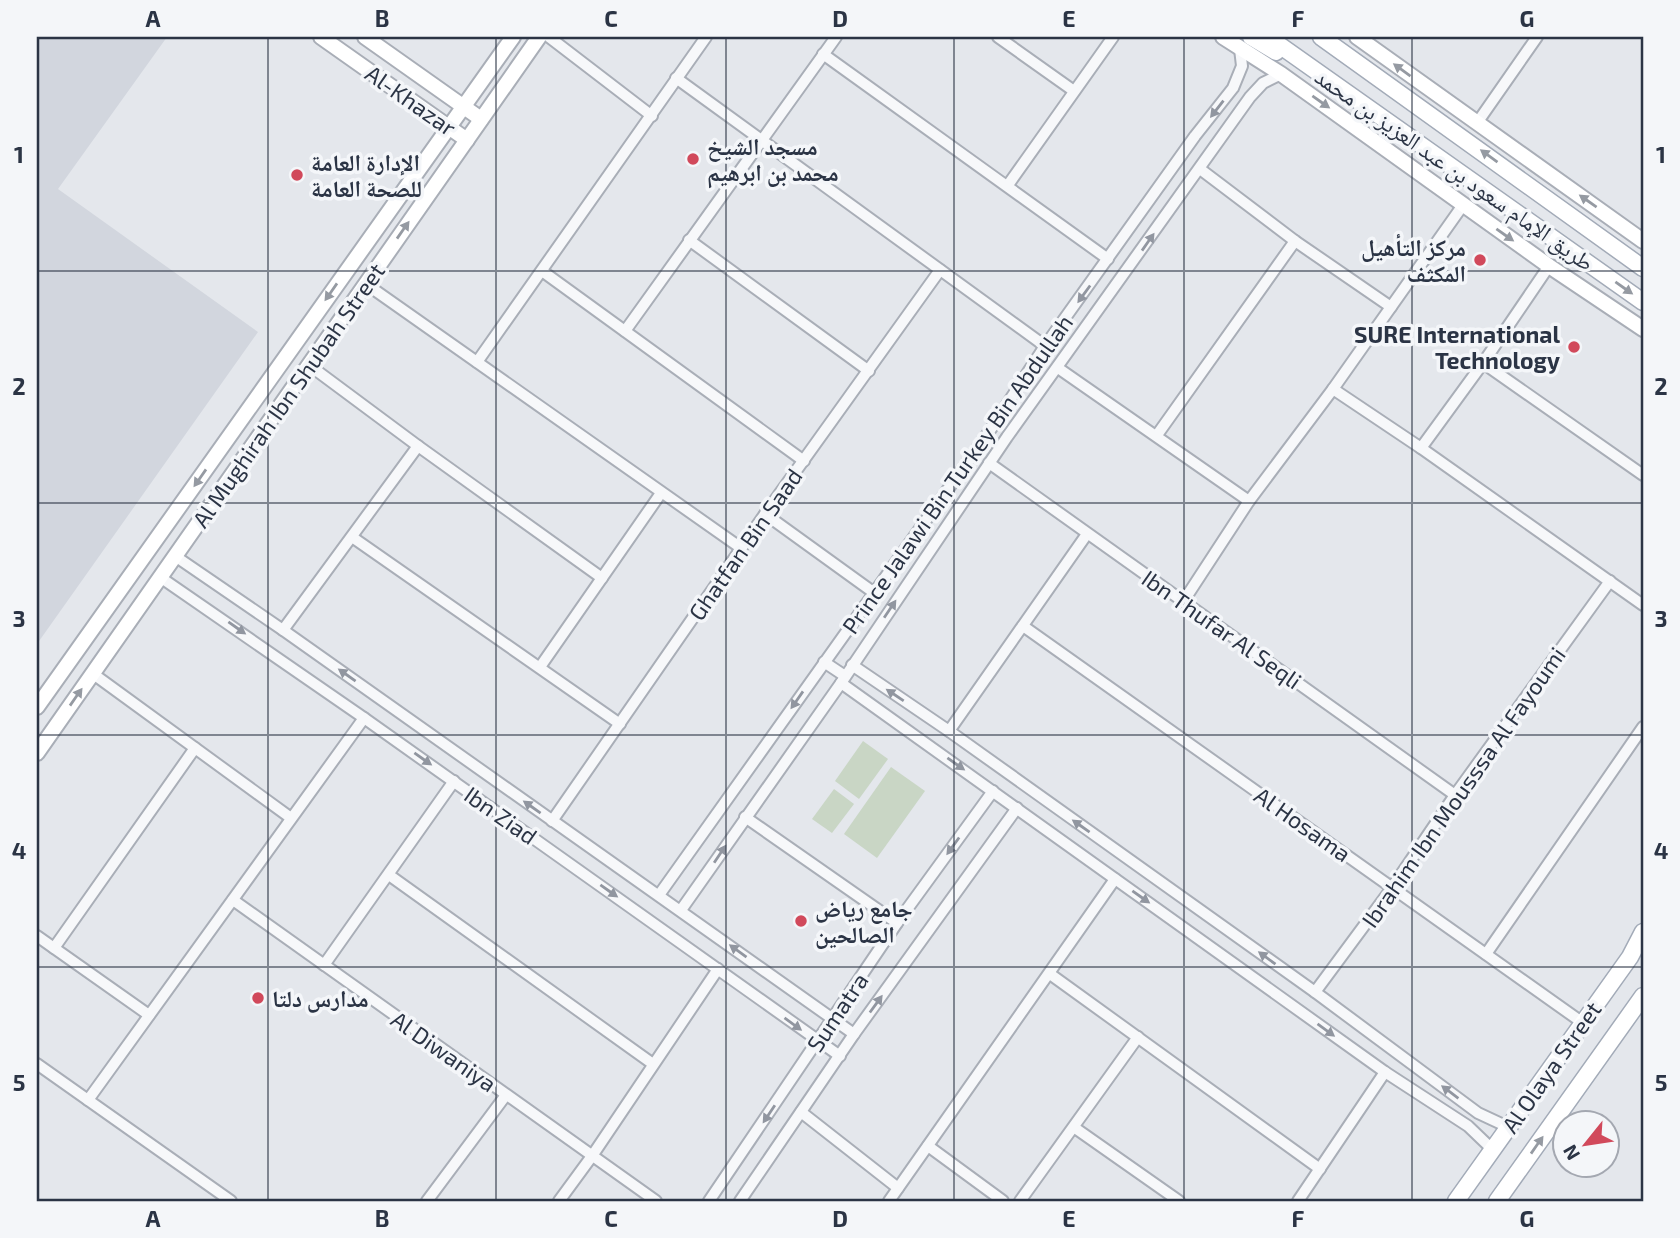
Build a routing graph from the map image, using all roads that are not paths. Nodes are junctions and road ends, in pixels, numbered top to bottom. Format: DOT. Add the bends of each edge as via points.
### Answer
graph roads {
  1 [pos="321,37"];
  2 [pos="365,37"];
  3 [pos="513,37"];
  4 [pos="539,37"];
  5 [pos="549,37"];
  6 [pos="706,37"];
  7 [pos="835,37"];
  8 [pos="998,37"];
  9 [pos="1113,37"];
  10 [pos="1223,37"];
  11 [pos="1268,37"];
  12 [pos="1357,37"];
  13 [pos="1537,37"];
  14 [pos="1327,40"];
  15 [pos="1246,43"];
  16 [pos="823,54"];
  17 [pos="1281,74"];
  18 [pos="676,78"];
  19 [pos="1233,88"];
  20 [pos="1074,90"];
  21 [pos="1250,97"];
  22 [pos="463,106"];
  23 [pos="652,116"];
  24 [pos="481,119"];
  25 [pos="1385,121"];
  26 [pos="1477,123"];
  27 [pos="449,127"];
  28 [pos="467,140"];
  29 [pos="761,141"];
  30 [pos="1200,169"];
  31 [pos="1008,186"];
  32 [pos="1463,205"];
  33 [pos="689,240"];
  34 [pos="1295,241"];
  35 [pos="1643,241"];
  36 [pos="1108,260"];
  37 [pos="1549,266"];
  38 [pos="1643,268"];
  39 [pos="940,270"];
  40 [pos="542,271"];
  41 [pos="366,284"];
  42 [pos="1643,302"];
  43 [pos="1391,307"];
  44 [pos="1643,329"];
  45 [pos="625,331"];
  46 [pos="1045,346"];
  47 [pos="477,362"];
  48 [pos="1483,363"];
  49 [pos="309,365"];
  50 [pos="1058,368"];
  51 [pos="869,371"];
  52 [pos="1334,389"];
  53 [pos="1003,412"];
  54 [pos="1018,423"];
  55 [pos="993,426"];
  56 [pos="1157,435"];
  57 [pos="1007,437"];
  58 [pos="418,446"];
  59 [pos="1421,448"];
  60 [pos="804,461"];
  61 [pos="989,463"];
  62 [pos="1643,475"];
  63 [pos="661,493"];
  64 [pos="1250,501"];
  65 [pos="765,514"];
  66 [pos="1087,534"];
  67 [pos="352,537"];
  68 [pos="741,548"];
  69 [pos="175,556"];
  70 [pos="160,577"];
  71 [pos="602,578"];
  72 [pos="1610,581"];
  73 [pos="225,590"];
  74 [pos="873,592"];
  75 [pos="1184,601"];
  76 [pos="1643,605"];
  77 [pos="210,610"];
  78 [pos="1023,626"];
  79 [pos="283,630"];
  80 [pos="824,662"];
  81 [pos="852,665"];
  82 [pos="540,667"];
  83 [pos="92,673"];
  84 [pos="843,679"];
  85 [pos="37,707"];
  86 [pos="364,718"];
  87 [pos="620,724"];
  88 [pos="1643,727"];
  89 [pos="949,732"];
  90 [pos="195,748"];
  91 [pos="37,752"];
  92 [pos="454,781"];
  93 [pos="993,791"];
  94 [pos="1455,795"];
  95 [pos="1017,808"];
  96 [pos="745,817"];
  97 [pos="291,818"];
  98 [pos="552,821"];
  99 [pos="388,876"];
  100 [pos="1115,878"];
  101 [pos="1392,888"];
  102 [pos="659,895"];
  103 [pos="1182,897"];
  104 [pos="233,900"];
  105 [pos="681,910"];
  106 [pos="1168,915"];
  107 [pos="897,923"];
  108 [pos="1643,934"];
  109 [pos="37,936"];
  110 [pos="54,948"];
  111 [pos="1486,954"];
  112 [pos="324,965"];
  113 [pos="718,969"];
  114 [pos="1050,974"];
  115 [pos="1315,992"];
  116 [pos="1643,996"];
  117 [pos="149,1016"];
  118 [pos="833,1019"];
  119 [pos="1583,1023"];
  120 [pos="854,1034"];
  121 [pos="1138,1037"];
  122 [pos="818,1041"];
  123 [pos="840,1056"];
  124 [pos="37,1064"];
  125 [pos="653,1064"];
  126 [pos="1385,1072"];
  127 [pos="506,1095"];
  128 [pos="88,1100"];
  129 [pos="801,1112"];
  130 [pos="1478,1113"];
  131 [pos="1468,1126"];
  132 [pos="1508,1127"];
  133 [pos="1075,1128"];
  134 [pos="928,1146"];
  135 [pos="1493,1150"];
  136 [pos="592,1156"];
  137 [pos="1320,1168"];
  138 [pos="898,1188"];
  139 [pos="231,1201"];
  140 [pos="427,1201"];
  141 [pos="559,1201"];
  142 [pos="656,1201"];
  143 [pos="709,1201"];
  144 [pos="740,1201"];
  145 [pos="888,1201"];
  146 [pos="1003,1201"];
  147 [pos="1020,1201"];
  148 [pos="1179,1201"];
  149 [pos="1298,1201"];
  150 [pos="1456,1201"];
  151 [pos="1497,1201"];
  1 -- 27 [label="street, Al-Khazar"];
  2 -- 22 [label="street, Al-Khazar"];
  3 -- 22 [label="street"];
  4 -- 24 [label="street, Al Mughirah Ibn Shubah Street"];
  5 -- 23 [label="street"];
  6 -- 18 [label="street"];
  7 -- 16 [label="street"];
  8 -- 20 [label="street"];
  9 -- 20 [label="street"];
  10 -- 15 [label="street"];
  11 -- 25 [label="main road, طريق الإمام سعود بن عبد العزيز بن محمد"];
  26 -- 12 [label="street, one-way"];
  13 -- 26 [label="street"];
  38 -- 14 [label="main road, طريق الإمام سعود بن عبد العزيز بن محمد, one-way"];
  15 -- 17 [label="street"];
  15 -- 19 [label="street, Prince Jalawi Bin Turkey Bin Abdullah"];
  15 -- 25 [label="main road"];
  16 -- 29 [label="street"];
  16 -- 31 [label="street"];
  17 -- 21 [label="street, Prince Jalawi Bin Turkey Bin Abdullah"];
  17 -- 32 [label="street, one-way"];
  18 -- 23 [label="street"];
  18 -- 29 [label="street"];
  19 -- 21 [label="street" via="1245,80"];
  19 -- 36 [label="street, Prince Jalawi Bin Turkey Bin Abdullah, one-way"];
  20 -- 31 [label="street"];
  21 -- 30 [label="street, Prince Jalawi Bin Turkey Bin Abdullah"];
  22 -- 24 [label="street, Al-Khazar"];
  22 -- 27 [label="street"];
  23 -- 40 [label="street"];
  24 -- 28 [label="street, Al Mughirah Ibn Shubah Street"];
  25 -- 42 [label="main road, طريق الإمام سعود بن عبد العزيز بن محمد, one-way"];
  35 -- 26 [label="street, one-way"];
  27 -- 28 [label="street, Al-Khazar"];
  27 -- 85 [label="street, one-way"];
  41 -- 28 [label="street, Al Mughirah Ibn Shubah Street, one-way"];
  29 -- 33 [label="street"];
  29 -- 39 [label="street"];
  30 -- 34 [label="street"];
  50 -- 30 [label="street, Prince Jalawi Bin Turkey Bin Abdullah, one-way"];
  31 -- 36 [label="street"];
  32 -- 37 [label="street, one-way"];
  32 -- 43 [label="street"];
  33 -- 45 [label="street"];
  33 -- 51 [label="street"];
  34 -- 43 [label="street"];
  34 -- 56 [label="street"];
  36 -- 46 [label="street, Prince Jalawi Bin Turkey Bin Abdullah, one-way"];
  37 -- 44 [label="street"];
  37 -- 48 [label="street"];
  39 -- 46 [label="street"];
  39 -- 51 [label="street, Ghatfan Bin Saad"];
  40 -- 45 [label="street"];
  40 -- 47 [label="street"];
  41 -- 47 [label="street"];
  41 -- 49 [label="street, Al Mughirah Ibn Shubah Street"];
  43 -- 52 [label="street"];
  45 -- 60 [label="street"];
  46 -- 53 [label="street, Prince Jalawi Bin Turkey Bin Abdullah"];
  47 -- 63 [label="street"];
  48 -- 59 [label="street"];
  48 -- 62 [label="street"];
  49 -- 58 [label="street"];
  49 -- 69 [label="street, Al Mughirah Ibn Shubah Street"];
  50 -- 54 [label="street, Prince Jalawi Bin Turkey Bin Abdullah"];
  50 -- 56 [label="street"];
  51 -- 60 [label="street, Ghatfan Bin Saad"];
  52 -- 59 [label="street"];
  52 -- 64 [label="street"];
  53 -- 54 [label="street"];
  53 -- 55 [label="street, Prince Jalawi Bin Turkey Bin Abdullah"];
  54 -- 57 [label="street, Prince Jalawi Bin Turkey Bin Abdullah"];
  55 -- 57 [label="street"];
  55 -- 74 [label="street, Prince Jalawi Bin Turkey Bin Abdullah"];
  56 -- 64 [label="street"];
  57 -- 61 [label="street, Prince Jalawi Bin Turkey Bin Abdullah"];
  58 -- 67 [label="street"];
  58 -- 71 [label="street"];
  59 -- 72 [label="street"];
  60 -- 65 [label="street, Ghatfan Bin Saad"];
  61 -- 66 [label="street, Ibn Thufar Al Seqli"];
  81 -- 61 [label="street, Prince Jalawi Bin Turkey Bin Abdullah, one-way"];
  63 -- 68 [label="street"];
  63 -- 71 [label="street"];
  64 -- 75 [label="street"];
  65 -- 68 [label="street, Ghatfan Bin Saad"];
  65 -- 74 [label="street"];
  66 -- 75 [label="street, Ibn Thufar Al Seqli"];
  66 -- 78 [label="street"];
  67 -- 79 [label="street"];
  67 -- 82 [label="street"];
  68 -- 87 [label="street, Ghatfan Bin Saad"];
  69 -- 70 [label="street, Al Mughirah Ibn Shubah Street"];
  69 -- 73 [label="street, Ibn Ziad"];
  70 -- 77 [label="street, Ibn Ziad"];
  70 -- 83 [label="street, Al Mughirah Ibn Shubah Street"];
  71 -- 82 [label="street"];
  72 -- 76 [label="street"];
  72 -- 94 [label="street, Ibrahim Ibn Mousssa Al Fayoumi"];
  73 -- 77 [label="street"];
  73 -- 79 [label="street, Ibn Ziad"];
  74 -- 80 [label="street, Prince Jalawi Bin Turkey Bin Abdullah"];
  75 -- 94 [label="street, Ibn Thufar Al Seqli"];
  77 -- 86 [label="street, Ibn Ziad, one-way"];
  78 -- 89 [label="street"];
  78 -- 101 [label="street, Al Hosama"];
  98 -- 79 [label="street, Ibn Ziad, one-way"];
  80 -- 84 [label="street"];
  80 -- 102 [label="street, Prince Jalawi Bin Turkey Bin Abdullah, one-way"];
  81 -- 84 [label="street, Prince Jalawi Bin Turkey Bin Abdullah"];
  89 -- 81 [label="street, one-way"];
  82 -- 87 [label="street"];
  83 -- 90 [label="street"];
  91 -- 83 [label="street, Al Mughirah Ibn Shubah Street, one-way"];
  84 -- 93 [label="street, one-way"];
  84 -- 96 [label="street, Prince Jalawi Bin Turkey Bin Abdullah"];
  86 -- 92 [label="street, Ibn Ziad, one-way"];
  86 -- 97 [label="street"];
  87 -- 98 [label="street, Ghatfan Bin Saad"];
  88 -- 111 [label="street"];
  103 -- 89 [label="street, one-way"];
  90 -- 97 [label="street"];
  90 -- 110 [label="street"];
  92 -- 99 [label="street"];
  92 -- 113 [label="street, Ibn Ziad, one-way"];
  93 -- 95 [label="street"];
  93 -- 107 [label="street, Sumatra, one-way"];
  94 -- 101 [label="street, Ibrahim Ibn Mousssa Al Fayoumi"];
  95 -- 100 [label="street"];
  120 -- 95 [label="street, Sumatra, one-way"];
  105 -- 96 [label="street, Prince Jalawi Bin Turkey Bin Abdullah, one-way"];
  96 -- 107 [label="street"];
  97 -- 104 [label="street"];
  98 -- 102 [label="street, Ibn Ziad"];
  99 -- 112 [label="street"];
  99 -- 125 [label="street"];
  100 -- 106 [label="street, one-way"];
  100 -- 114 [label="street"];
  101 -- 111 [label="street, Al Hosama"];
  101 -- 115 [label="street, Ibrahim Ibn Mousssa Al Fayoumi"];
  102 -- 105 [label="street, Ibn Ziad"];
  103 -- 106 [label="street"];
  115 -- 103 [label="street, one-way"];
  104 -- 112 [label="street, Al Diwaniya"];
  104 -- 117 [label="street"];
  118 -- 105 [label="street, Ibn Ziad, one-way"];
  106 -- 126 [label="street, one-way"];
  107 -- 118 [label="street, Sumatra"];
  108 -- 119 [label="main road, Al Olaya Street"];
  109 -- 110 [label="street"];
  110 -- 117 [label="street"];
  111 -- 119 [label="street, Al Hosama"];
  112 -- 127 [label="street, Al Diwaniya"];
  113 -- 122 [label="street, Ibn Ziad, one-way"];
  113 -- 125 [label="street"];
  114 -- 121 [label="street"];
  114 -- 134 [label="street"];
  130 -- 115 [label="street, one-way"];
  151 -- 116 [label="main road, Al Olaya Street, one-way"];
  117 -- 128 [label="street"];
  118 -- 120 [label="street, Ibn Ziad"];
  118 -- 122 [label="street, Sumatra"];
  119 -- 132 [label="main road, Al Olaya Street"];
  120 -- 123 [label="street, Sumatra"];
  121 -- 133 [label="street"];
  121 -- 137 [label="street"];
  122 -- 123 [label="street, Ibn Ziad"];
  122 -- 143 [label="street, Sumatra, one-way"];
  123 -- 129 [label="street, Sumatra"];
  124 -- 128 [label="street"];
  125 -- 136 [label="street"];
  126 -- 131 [label="street"];
  126 -- 137 [label="street"];
  127 -- 136 [label="street, Al Diwaniya"];
  127 -- 140 [label="street"];
  128 -- 139 [label="street"];
  129 -- 138 [label="street"];
  129 -- 144 [label="street, Sumatra"];
  130 -- 131 [label="street"];
  130 -- 132 [label="street"];
  131 -- 135 [label="street"];
  132 -- 135 [label="main road, Al Olaya Street"];
  133 -- 147 [label="street"];
  133 -- 148 [label="street"];
  134 -- 138 [label="street"];
  134 -- 146 [label="street"];
  135 -- 150 [label="main road, Al Olaya Street"];
  136 -- 141 [label="street"];
  136 -- 142 [label="street, Al Diwaniya"];
  137 -- 149 [label="street"];
  138 -- 145 [label="street"];
}
